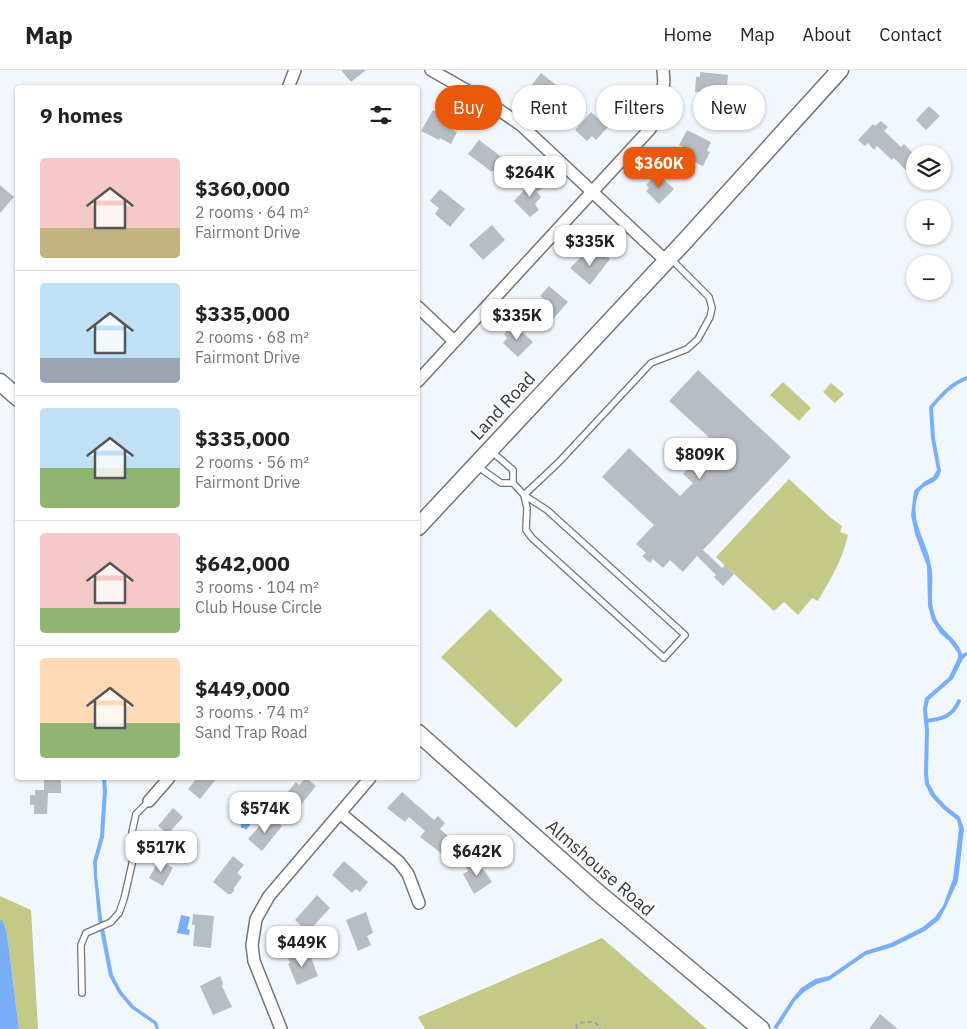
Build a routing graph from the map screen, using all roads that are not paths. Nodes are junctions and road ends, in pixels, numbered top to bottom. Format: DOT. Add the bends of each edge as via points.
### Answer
graph roads {
  1 [pos="296,70"];
  2 [pos="430,70"];
  3 [pos="664,70"];
  4 [pos="840,70"];
  5 [pos="289,85"];
  6 [pos="593,192"];
  7 [pos="668,259"];
  8 [pos="420,309"];
  9 [pos="454,341"];
  10 [pos="420,379"];
  11 [pos="0,382"];
  12 [pos="15,395"];
  13 [pos="490,449"];
  14 [pos="476,464"];
  15 [pos="513,483"];
  16 [pos="524,495"];
  17 [pos="420,524"];
  18 [pos="420,735"];
  19 [pos="167,780"];
  20 [pos="368,780"];
  21 [pos="149,801"];
  22 [pos="340,813"];
  23 [pos="419,903"];
  24 [pos="82,993"];
  25 [pos="282,1029"];
  26 [pos="760,1029"];
  1 -- 5 [label="street"];
  2 -- 6 [label="street" via="509,116"];
  3 -- 6 [label="street" via="665,86 658,117"];
  4 -- 7 [label="street, Land Road"];
  6 -- 7 [label="street"];
  6 -- 9 [label="street"];
  7 -- 13 [label="street, Land Road"];
  7 -- 16 [label="lane" via="709,297 710,317 698,339 687,349 651,363"];
  8 -- 9 [label="street"];
  9 -- 10 [label="street"];
  11 -- 12 [label="street"];
  13 -- 14 [label="street, Land Road"];
  13 -- 15 [label="lane" via="513,470"];
  14 -- 15 [label="lane" via="501,483"];
  14 -- 17 [label="street, Land Road"];
  15 -- 16 [label="lane"];
  16 -- 16 [label="lane" via="526,530 532,538 664,658 684,635 547,510"];
  18 -- 26 [label="street, Almshouse Road" via="591,887"];
  19 -- 21 [label="street"];
  20 -- 22 [label="street"];
  21 -- 24 [label="lane" via="136,814 132,832 134,855 119,913 111,922 86,933 81,945"];
  22 -- 23 [label="street" via="399,862"];
  22 -- 25 [label="street" via="269,896 256,919 252,945 254,961"];
}
